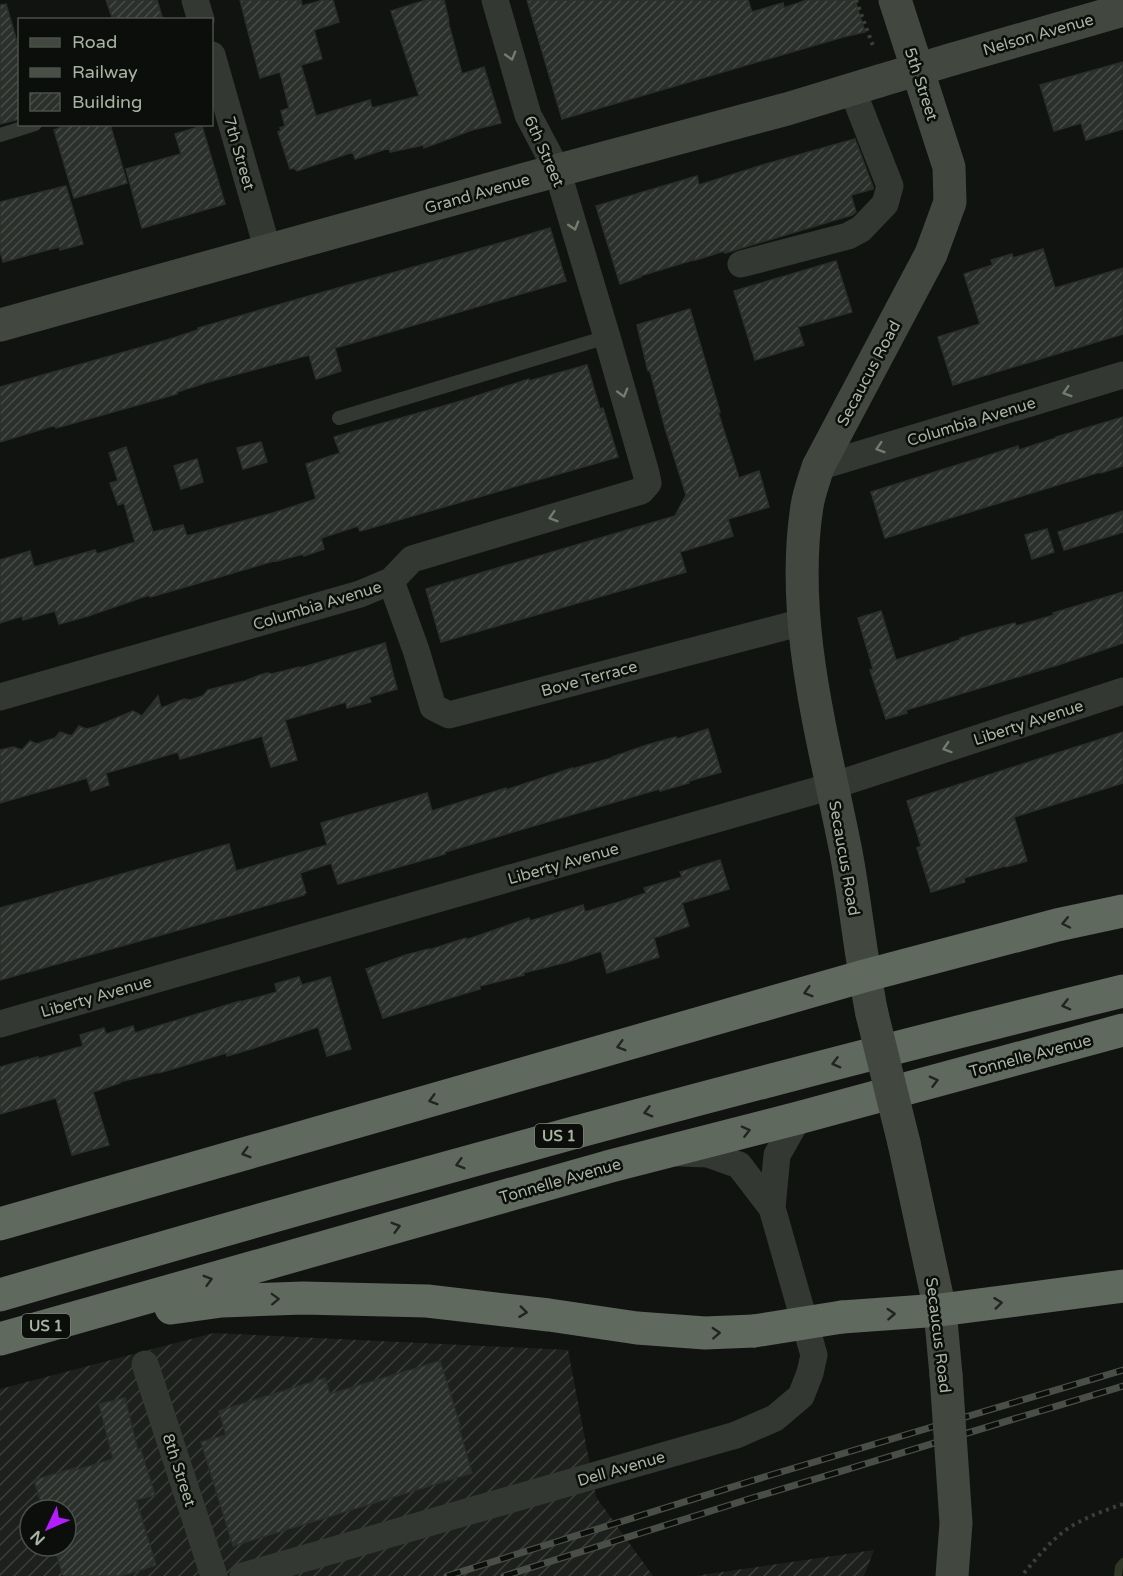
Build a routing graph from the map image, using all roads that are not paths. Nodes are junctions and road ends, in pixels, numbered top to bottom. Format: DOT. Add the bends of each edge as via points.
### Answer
graph roads {
  1 [pos="195,0"];
  2 [pos="495,0"];
  3 [pos="895,0"];
  4 [pos="1123,9"];
  5 [pos="200,18"];
  6 [pos="953,59"];
  7 [pos="213,67"];
  8 [pos="866,85"];
  9 [pos="29,126"];
  10 [pos="0,135"];
  11 [pos="949,167"];
  12 [pos="556,170"];
  13 [pos="268,251"];
  14 [pos="741,264"];
  15 [pos="0,326"];
  16 [pos="608,337"];
  17 [pos="1123,375"];
  18 [pos="339,418"];
  19 [pos="818,467"];
  20 [pos="391,581"];
  21 [pos="803,622"];
  22 [pos="1123,691"];
  23 [pos="0,697"];
  24 [pos="832,786"];
  25 [pos="1123,911"];
  26 [pos="864,976"];
  27 [pos="1123,992"];
  28 [pos="0,1023"];
  29 [pos="1123,1030"];
  30 [pos="798,1118"];
  31 [pos="666,1152"];
  32 [pos="772,1208"];
  33 [pos="0,1224"];
  34 [pos="1123,1286"];
  35 [pos="0,1296"];
  36 [pos="940,1310"];
  37 [pos="91,1313"];
  38 [pos="0,1339"];
  39 [pos="145,1364"];
  40 [pos="214,1576"];
  41 [pos="243,1576"];
  42 [pos="952,1576"];
  1 -- 5 [label="street"];
  2 -- 12 [label="street, 6th Street, one-way" via="528,115"];
  3 -- 11 [label="main road, 5th Street"];
  4 -- 6 [label="main road, Nelson Avenue"];
  6 -- 8 [label="main road, Grand Avenue, bridge"];
  7 -- 13 [label="street, 7th Street"];
  8 -- 12 [label="main road, Grand Avenue"];
  8 -- 14 [label="street" via="890,186 885,204 861,229 848,236"];
  9 -- 10 [label="lane"];
  11 -- 19 [label="main road, Secaucus Road" via="950,202 931,254"];
  12 -- 13 [label="main road, Grand Avenue"];
  12 -- 16 [label="street, 6th Street, one-way"];
  13 -- 15 [label="main road, Grand Avenue"];
  16 -- 18 [label="lane"];
  16 -- 20 [label="street, Columbia Avenue, one-way" via="646,473 648,483 641,491 412,559"];
  17 -- 19 [label="street, Columbia Avenue, one-way"];
  19 -- 21 [label="main road, Secaucus Road" via="807,504 801,559"];
  20 -- 21 [label="street, Bove Terrace" via="433,706 449,715"];
  20 -- 23 [label="street, Columbia Avenue" via="360,594"];
  21 -- 24 [label="main road, Secaucus Road"];
  22 -- 24 [label="street, Liberty Avenue, one-way"];
  24 -- 26 [label="main road, Secaucus Road" via="852,883"];
  24 -- 28 [label="street, Liberty Avenue"];
  25 -- 26 [label="highway, one-way"];
  26 -- 33 [label="highway, one-way"];
  26 -- 36 [label="main road, Secaucus Road, bridge"];
  27 -- 35 [label="highway, US 1, one-way" via="602,1124"];
  30 -- 29 [label="highway, Tonnelle Avenue / US 1, one-way"];
  31 -- 30 [label="highway, Tonnelle Avenue / US 1, one-way"];
  30 -- 32 [label="street, Dell Avenue" via="777,1155"];
  31 -- 32 [label="street, Dell Avenue" via="708,1154 740,1165"];
  37 -- 31 [label="highway, Tonnelle Avenue / US 1, one-way"];
  32 -- 41 [label="street, Dell Avenue" via="814,1355 801,1396 775,1418 736,1435"];
  36 -- 34 [label="highway, one-way"];
  37 -- 36 [label="highway, one-way, bridge" via="303,1298 427,1301 694,1333 754,1331 842,1317"];
  36 -- 42 [label="main road, Secaucus Road, bridge" via="956,1523"];
  37 -- 38 [label="highway, Tonnelle Avenue / US 1"];
  39 -- 40 [label="street, 8th Street"];
}
